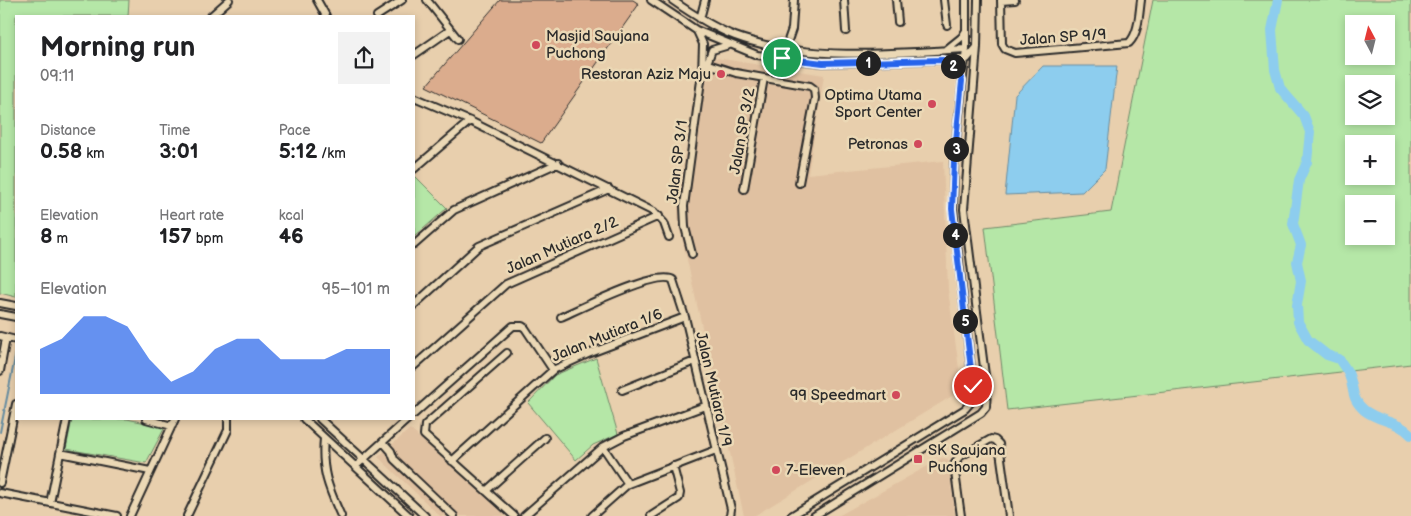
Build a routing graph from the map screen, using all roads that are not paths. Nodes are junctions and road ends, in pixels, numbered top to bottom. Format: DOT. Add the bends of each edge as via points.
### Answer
graph roads {
  1 [pos="229,0"];
  2 [pos="317,0"];
  3 [pos="402,0"];
  4 [pos="427,0"];
  5 [pos="650,0"];
  6 [pos="672,0"];
  7 [pos="705,0"];
  8 [pos="794,0"];
  9 [pos="844,0"];
  10 [pos="896,0"];
  11 [pos="944,0"];
  12 [pos="966,0"];
  13 [pos="978,0"];
  14 [pos="1015,0"];
  15 [pos="1141,0"];
  16 [pos="1001,1"];
  17 [pos="211,15"];
  18 [pos="325,15"];
  19 [pos="379,15"];
  20 [pos="700,19"];
  21 [pos="898,22"];
  22 [pos="947,25"];
  23 [pos="450,30"];
  24 [pos="696,30"];
  25 [pos="966,30"];
  26 [pos="846,32"];
  27 [pos="458,39"];
  28 [pos="731,45"];
  29 [pos="977,47"];
  30 [pos="786,49"];
  31 [pos="966,49"];
  32 [pos="946,50"];
  33 [pos="415,54"];
  34 [pos="972,55"];
  35 [pos="782,58"];
  36 [pos="965,59"];
  37 [pos="943,60"];
  38 [pos="708,64"];
  39 [pos="976,69"];
  40 [pos="702,73"];
  41 [pos="764,78"];
  42 [pos="962,81"];
  43 [pos="415,100"];
  44 [pos="470,121"];
  45 [pos="558,163"];
  46 [pos="415,168"];
  47 [pos="800,183"];
  48 [pos="609,189"];
  49 [pos="744,189"];
  50 [pos="964,209"];
  51 [pos="659,216"];
  52 [pos="954,225"];
  53 [pos="966,232"];
  54 [pos="668,237"];
  55 [pos="415,244"];
  56 [pos="692,254"];
  57 [pos="0,303"];
  58 [pos="415,304"];
  59 [pos="15,306"];
  60 [pos="0,314"];
  61 [pos="15,317"];
  62 [pos="561,317"];
  63 [pos="685,318"];
  64 [pos="3,337"];
  65 [pos="507,353"];
  66 [pos="695,361"];
  67 [pos="415,365"];
  68 [pos="552,370"];
  69 [pos="0,371"];
  70 [pos="622,390"];
  71 [pos="705,406"];
  72 [pos="15,409"];
  73 [pos="415,413"];
  74 [pos="67,420"];
  75 [pos="150,420"];
  76 [pos="175,420"];
  77 [pos="305,420"];
  78 [pos="321,420"];
  79 [pos="405,420"];
  80 [pos="228,421"];
  81 [pos="172,426"];
  82 [pos="324,438"];
  83 [pos="545,438"];
  84 [pos="383,442"];
  85 [pos="603,447"];
  86 [pos="716,450"];
  87 [pos="60,453"];
  88 [pos="364,459"];
  89 [pos="452,461"];
  90 [pos="356,466"];
  91 [pos="673,466"];
  92 [pos="150,471"];
  93 [pos="0,483"];
  94 [pos="628,484"];
  95 [pos="486,491"];
  96 [pos="0,493"];
  97 [pos="50,502"];
  98 [pos="118,516"];
  99 [pos="130,516"];
  100 [pos="188,516"];
  101 [pos="341,516"];
  102 [pos="409,516"];
  103 [pos="424,516"];
  104 [pos="454,516"];
  105 [pos="514,516"];
  106 [pos="524,516"];
  107 [pos="592,516"];
  108 [pos="651,516"];
  109 [pos="730,516"];
  110 [pos="791,516"];
  111 [pos="814,516"];
  112 [pos="960,516"];
  113 [pos="1009,516"];
  1 -- 17 [label="street"];
  2 -- 18 [label="street"];
  3 -- 19 [label="street"];
  4 -- 23 [label="street"];
  5 -- 24 [label="street"];
  6 -- 20 [label="street"];
  7 -- 20 [label="street"];
  8 -- 30 [label="street" via="792,29"];
  9 -- 26 [label="street"];
  10 -- 21 [label="street"];
  11 -- 22 [label="street"];
  12 -- 25 [label="street"];
  13 -- 29 [label="street"];
  14 -- 16 [label="street"];
  15 -- 16 [label="street, Jalan SP 9/9" via="1136,30 1129,43 1015,53 1002,44"];
  20 -- 30 [label="street" via="736,36"];
  23 -- 27 [label="street"];
  23 -- 33 [label="street"];
  24 -- 28 [label="street"];
  24 -- 40 [label="street, Jalan SP 3/1" via="703,44"];
  25 -- 31 [label="street"];
  25 -- 32 [label="street"];
  28 -- 35 [label="street" via="757,55"];
  28 -- 38 [label="street, Jalan SP 3/1" via="712,50"];
  29 -- 34 [label="street"];
  29 -- 39 [label="street"];
  30 -- 32 [label="street" via="823,53"];
  30 -- 35 [label="street"];
  31 -- 32 [label="street"];
  31 -- 34 [label="street"];
  31 -- 36 [label="street"];
  34 -- 36 [label="street"];
  34 -- 39 [label="street"];
  35 -- 37 [label="street" via="823,63"];
  36 -- 37 [label="street"];
  36 -- 42 [label="street"];
  37 -- 42 [label="street" via="959,72"];
  38 -- 40 [label="street, Jalan SP 3/1"];
  38 -- 41 [label="street"];
  39 -- 50 [label="street"];
  40 -- 56 [label="street, Jalan SP 3/1" via="684,206"];
  41 -- 47 [label="street" via="814,89"];
  41 -- 49 [label="street, Jalan SP 3/2"];
  42 -- 52 [label="street" via="953,180"];
  43 -- 44 [label="street"];
  44 -- 45 [label="street"];
  44 -- 46 [label="street"];
  45 -- 48 [label="street"];
  45 -- 55 [label="street" via="454,210"];
  48 -- 51 [label="street"];
  48 -- 58 [label="street" via="479,246"];
  50 -- 52 [label="street"];
  50 -- 53 [label="street"];
  51 -- 54 [label="street"];
  51 -- 67 [label="street, Jalan Mutiara 2/2" via="506,284"];
  52 -- 53 [label="street"];
  52 -- 110 [label="street" via="973,386 972,401 965,409"];
  53 -- 111 [label="street" via="987,392 986,407"];
  57 -- 59 [label="street"];
  60 -- 61 [label="street"];
  62 -- 63 [label="street, Jalan Mutiara 1/9" via="631,286 661,277 670,278 675,283"];
  63 -- 66 [label="street, Jalan Mutiara 1/9"];
  63 -- 68 [label="street, Jalan Mutiara 1/6"];
  64 -- 69 [label="street"];
  65 -- 89 [label="street" via="425,426 424,435"];
  66 -- 70 [label="street"];
  66 -- 71 [label="street, Jalan Mutiara 1/9"];
  68 -- 73 [label="street" via="525,328 513,326"];
  68 -- 89 [label="street, Jalan Mutiara 1/6"];
  71 -- 85 [label="street"];
  71 -- 86 [label="street, Jalan Mutiara 1/9"];
  72 -- 93 [label="street"];
  74 -- 87 [label="street"];
  75 -- 81 [label="street"];
  76 -- 81 [label="street"];
  77 -- 82 [label="street"];
  78 -- 88 [label="street"];
  79 -- 84 [label="street"];
  80 -- 100 [label="street" via="228,430"];
  81 -- 92 [label="street"];
  82 -- 90 [label="street"];
  82 -- 101 [label="street" via="323,470"];
  83 -- 95 [label="street"];
  84 -- 88 [label="street"];
  84 -- 104 [label="street" via="394,459"];
  85 -- 94 [label="street"];
  85 -- 106 [label="street"];
  86 -- 91 [label="street"];
  86 -- 109 [label="street, Jalan Mutiara 1/9"];
  87 -- 92 [label="street"];
  87 -- 97 [label="street"];
  88 -- 90 [label="street"];
  88 -- 103 [label="street"];
  89 -- 95 [label="street"];
  90 -- 102 [label="street"];
  91 -- 94 [label="street"];
  91 -- 108 [label="street" via="679,498"];
  92 -- 99 [label="street"];
  94 -- 107 [label="street"];
  95 -- 105 [label="street"];
  96 -- 97 [label="street"];
  97 -- 98 [label="street"];
  112 -- 113 [label="street" via="954,465 986,440 995,440 999,444"];
}
